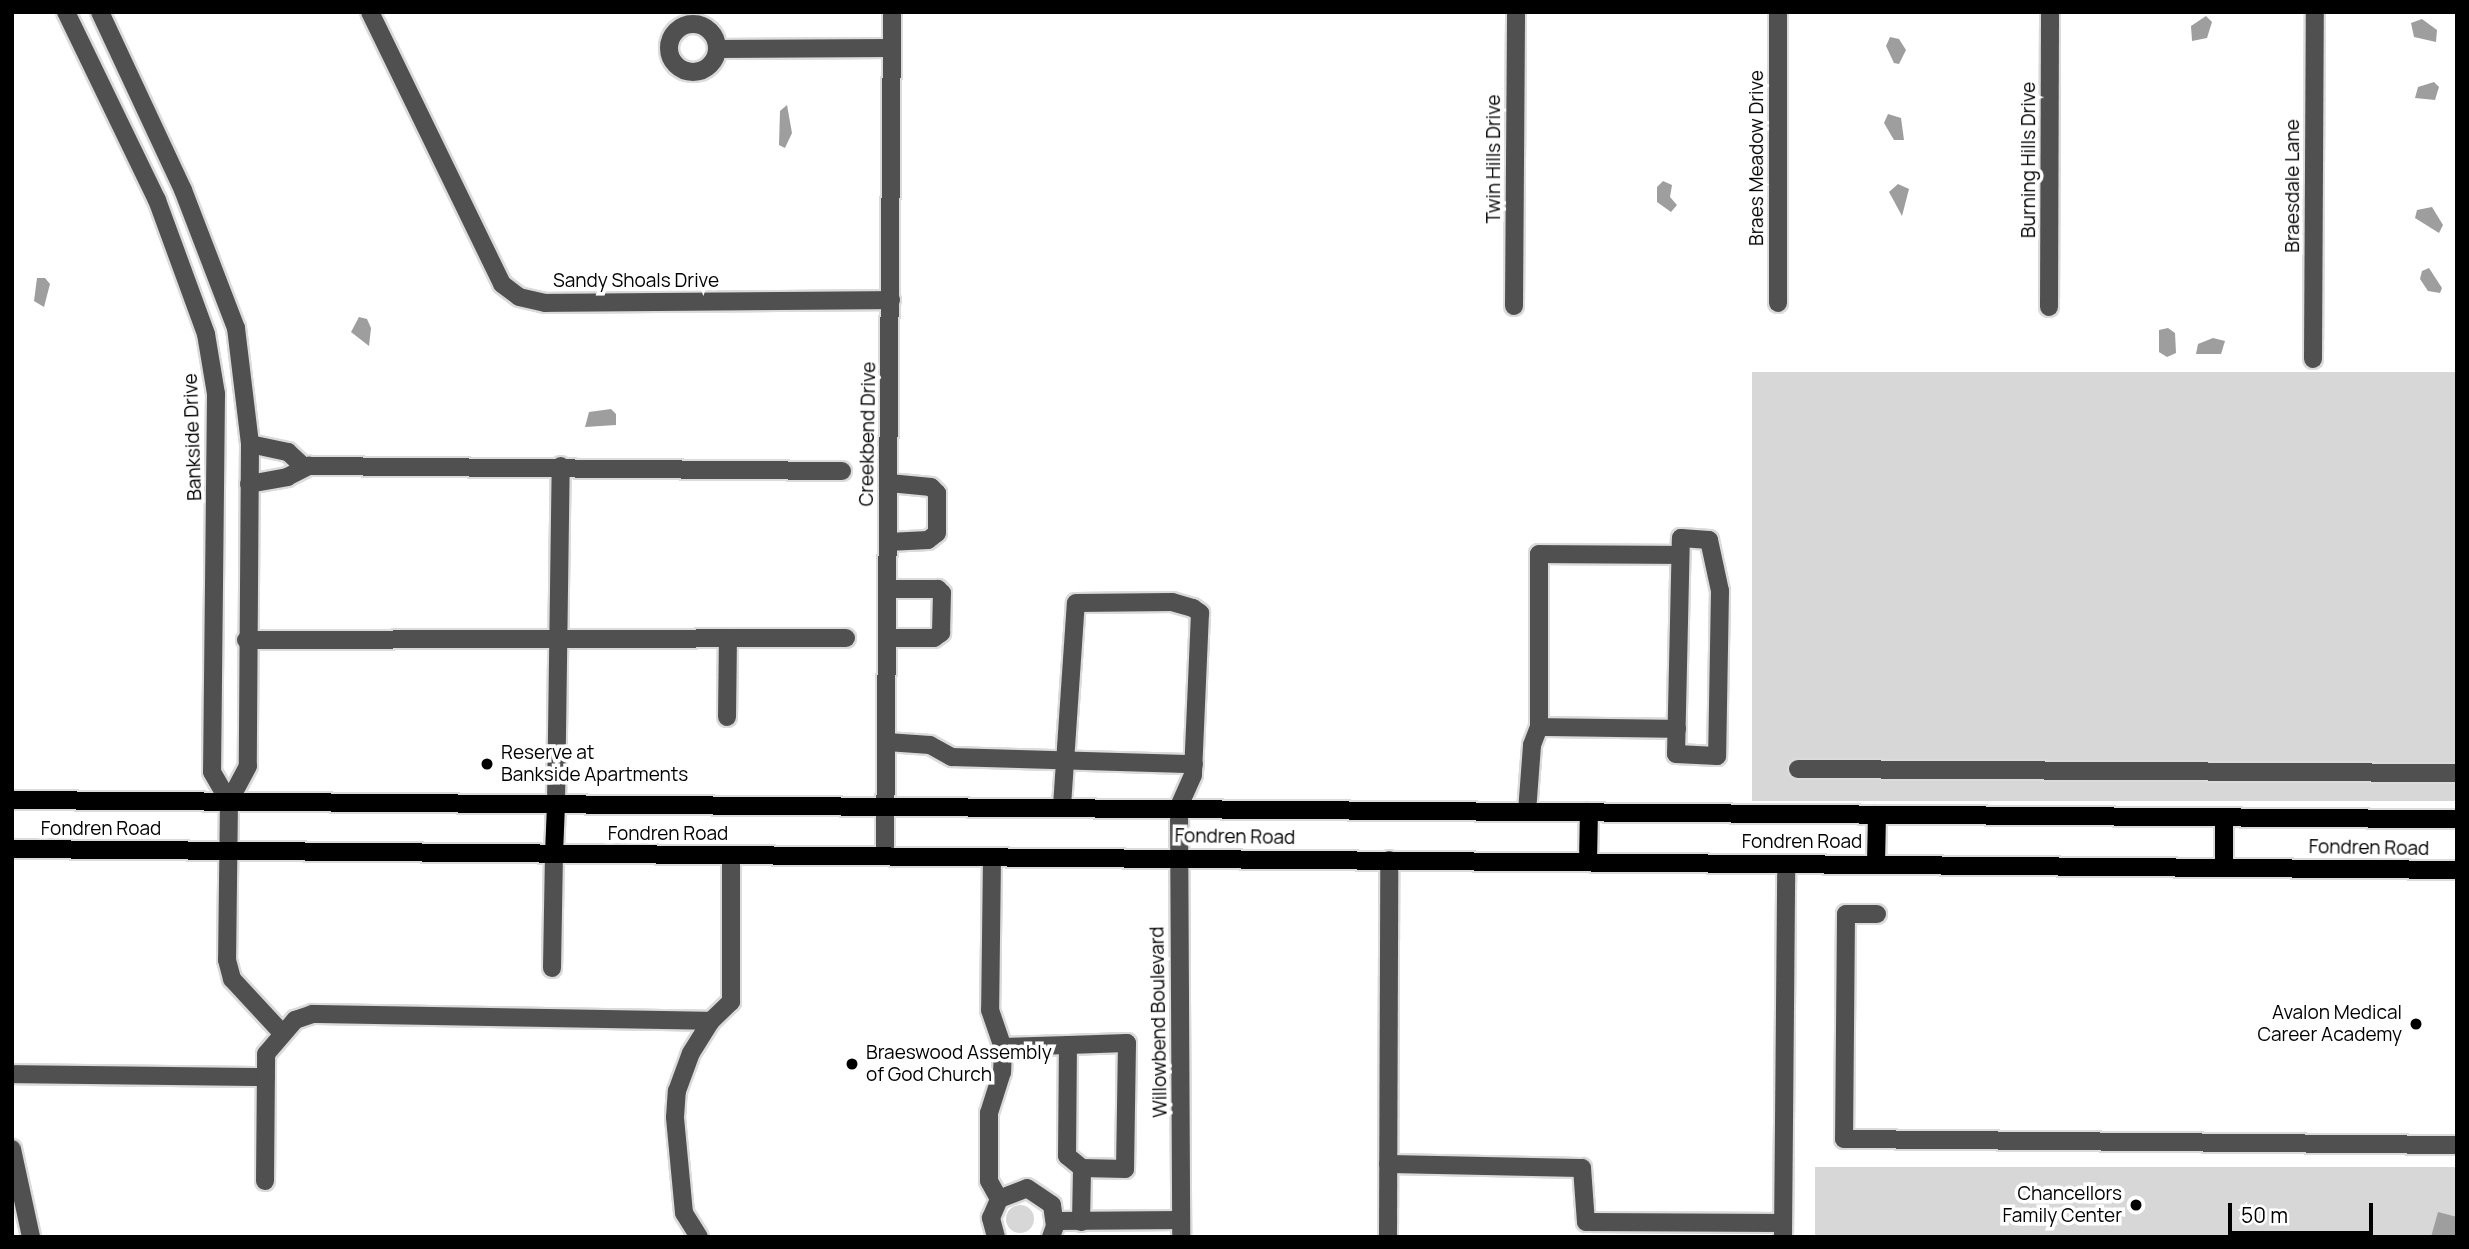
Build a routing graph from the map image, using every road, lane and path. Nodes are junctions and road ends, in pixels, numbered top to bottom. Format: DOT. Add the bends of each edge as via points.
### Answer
graph roads {
  1 [pos="66,12"];
  2 [pos="100,12"];
  3 [pos="370,12"];
  4 [pos="892,12"];
  5 [pos="1516,12"];
  6 [pos="1778,12"];
  7 [pos="2050,12"];
  8 [pos="2315,12"];
  9 [pos="892,48"];
  10 [pos="717,49"];
  11 [pos="182,187"];
  12 [pos="157,200"];
  13 [pos="891,300"];
  14 [pos="1779,303"];
  15 [pos="1514,306"];
  16 [pos="2049,307"];
  17 [pos="2312,359"];
  18 [pos="250,444"];
  19 [pos="306,466"];
  20 [pos="561,466"];
  21 [pos="842,471"];
  22 [pos="888,483"];
  23 [pos="249,484"];
  24 [pos="888,542"];
  25 [pos="1681,555"];
  26 [pos="216,580"];
  27 [pos="247,581"];
  28 [pos="888,589"];
  29 [pos="558,638"];
  30 [pos="728,638"];
  31 [pos="846,638"];
  32 [pos="887,638"];
  33 [pos="246,640"];
  34 [pos="727,717"];
  35 [pos="1539,727"];
  36 [pos="1677,729"];
  37 [pos="887,742"];
  38 [pos="1062,761"];
  39 [pos="1194,764"];
  40 [pos="1798,769"];
  41 [pos="2457,773"];
  42 [pos="12,800"];
  43 [pos="229,801"];
  44 [pos="555,804"];
  45 [pos="886,806"];
  46 [pos="1062,806"];
  47 [pos="1179,806"];
  48 [pos="1527,812"];
  49 [pos="1588,812"];
  50 [pos="1877,815"];
  51 [pos="2224,817"];
  52 [pos="2457,819"];
  53 [pos="12,849"];
  54 [pos="227,851"];
  55 [pos="554,854"];
  56 [pos="731,855"];
  57 [pos="885,856"];
  58 [pos="992,857"];
  59 [pos="1179,857"];
  60 [pos="1388,859"];
  61 [pos="1588,862"];
  62 [pos="1876,863"];
  63 [pos="1786,864"];
  64 [pos="2224,867"];
  65 [pos="2457,870"];
  66 [pos="1877,914"];
  67 [pos="552,968"];
  68 [pos="711,1021"];
  69 [pos="281,1032"];
  70 [pos="1068,1045"];
  71 [pos="1003,1046"];
  72 [pos="12,1074"];
  73 [pos="266,1077"];
  74 [pos="2457,1145"];
  75 [pos="12,1149"];
  76 [pos="1388,1164"];
  77 [pos="1082,1168"];
  78 [pos="265,1181"];
  79 [pos="999,1199"];
  80 [pos="20,1217"];
  81 [pos="1081,1222"];
  82 [pos="1053,1229"];
  83 [pos="1181,1229"];
  84 [pos="1783,1230"];
  85 [pos="30,1237"];
  86 [pos="699,1237"];
  87 [pos="996,1237"];
  88 [pos="1388,1237"];
  1 -- 12 [label="street, Bankside Drive"];
  2 -- 11 [label="street"];
  3 -- 13 [label="street, Sandy Shoals Drive" via="502,284 519,297 545,303"];
  4 -- 9 [label="street, Creekbend Drive"];
  5 -- 15 [label="street, Twin Hills Drive"];
  6 -- 14 [label="street, Braes Meadow Drive"];
  7 -- 16 [label="street, Burning Hills Drive"];
  8 -- 17 [label="street, Braesdale Lane"];
  9 -- 10 [label="street"];
  9 -- 13 [label="street, Creekbend Drive"];
  11 -- 12 [label="street"];
  11 -- 18 [label="street" via="236,328"];
  12 -- 26 [label="street, Bankside Drive" via="206,334 216,394"];
  13 -- 22 [label="street, Creekbend Drive"];
  18 -- 19 [label="street" via="288,452"];
  18 -- 23 [label="street"];
  19 -- 20 [label="street"];
  19 -- 23 [label="street" via="287,477"];
  20 -- 21 [label="street"];
  20 -- 29 [label="street"];
  22 -- 24 [label="street, Creekbend Drive"];
  22 -- 24 [label="street" via="931,487 937,493 937,533 928,540"];
  23 -- 27 [label="street"];
  24 -- 28 [label="street, Creekbend Drive"];
  25 -- 35 [label="street" via="1539,554"];
  25 -- 36 [label="street"];
  25 -- 36 [label="street" via="1681,538 1709,540 1720,591 1717,756 1676,754"];
  26 -- 27 [label="street"];
  26 -- 43 [label="street, Bankside Drive" via="212,772"];
  27 -- 33 [label="street"];
  28 -- 32 [label="street, Creekbend Drive"];
  28 -- 32 [label="street" via="938,589 942,620 941,633 934,638"];
  29 -- 30 [label="street"];
  29 -- 33 [label="street"];
  29 -- 44 [label="street"];
  30 -- 31 [label="street"];
  30 -- 34 [label="street"];
  32 -- 37 [label="street, Creekbend Drive"];
  33 -- 43 [label="street" via="248,766"];
  35 -- 36 [label="street"];
  35 -- 48 [label="street" via="1532,745"];
  37 -- 38 [label="street" via="930,745 952,757"];
  37 -- 45 [label="street, Creekbend Drive"];
  38 -- 39 [label="street"];
  38 -- 39 [label="street, Willowbend Boulevard" via="1076,603 1172,602 1200,613"];
  38 -- 46 [label="street"];
  39 -- 47 [label="street, Willowbend Boulevard"];
  40 -- 41 [label="street"];
  42 -- 43 [label="main road, Fondren Road"];
  43 -- 44 [label="main road, Fondren Road"];
  43 -- 54 [label="street"];
  44 -- 45 [label="main road, Fondren Road"];
  44 -- 55 [label="main road"];
  45 -- 46 [label="main road, Fondren Road"];
  45 -- 57 [label="street, Creekbend Drive"];
  46 -- 47 [label="main road, Fondren Road"];
  47 -- 48 [label="main road, Fondren Road"];
  47 -- 59 [label="street, Willowbend Boulevard"];
  48 -- 49 [label="main road, Fondren Road"];
  49 -- 50 [label="main road, Fondren Road"];
  49 -- 61 [label="main road"];
  50 -- 51 [label="main road, Fondren Road"];
  50 -- 62 [label="main road"];
  51 -- 52 [label="main road, Fondren Road"];
  51 -- 64 [label="main road"];
  53 -- 54 [label="main road, Fondren Road"];
  54 -- 55 [label="main road, Fondren Road"];
  54 -- 69 [label="street" via="227,960 232,979"];
  55 -- 56 [label="main road, Fondren Road"];
  55 -- 67 [label="street"];
  56 -- 57 [label="main road, Fondren Road"];
  56 -- 68 [label="street" via="731,1002"];
  57 -- 58 [label="main road, Fondren Road"];
  58 -- 59 [label="main road, Fondren Road"];
  58 -- 71 [label="street" via="990,1010"];
  59 -- 60 [label="main road, Fondren Road"];
  59 -- 83 [label="street, Willowbend Boulevard"];
  60 -- 61 [label="main road, Fondren Road"];
  60 -- 76 [label="street"];
  61 -- 63 [label="main road, Fondren Road"];
  62 -- 63 [label="main road, Fondren Road"];
  62 -- 64 [label="main road, Fondren Road"];
  63 -- 84 [label="street"];
  64 -- 65 [label="main road, Fondren Road"];
  66 -- 74 [label="street" via="1846,914 1844,1139"];
  68 -- 69 [label="street" via="313,1014"];
  68 -- 86 [label="street" via="691,1053 677,1091 675,1118 684,1213"];
  69 -- 73 [label="street" via="267,1054"];
  70 -- 71 [label="street"];
  70 -- 77 [label="street" via="1067,1156"];
  70 -- 77 [label="street" via="1127,1043 1125,1169"];
  71 -- 79 [label="street" via="1002,1072 989,1113 989,1181"];
  72 -- 73 [label="street"];
  73 -- 78 [label="street"];
  75 -- 80 [label="street"];
  76 -- 84 [label="street" via="1582,1167 1586,1222"];
  76 -- 88 [label="street"];
  77 -- 81 [label="street"];
  79 -- 82 [label="street" via="1017,1188 1037,1191 1052,1206"];
  79 -- 87 [label="street" via="991,1218"];
  80 -- 85 [label="street"];
  81 -- 82 [label="street"];
  81 -- 83 [label="street"];
}
